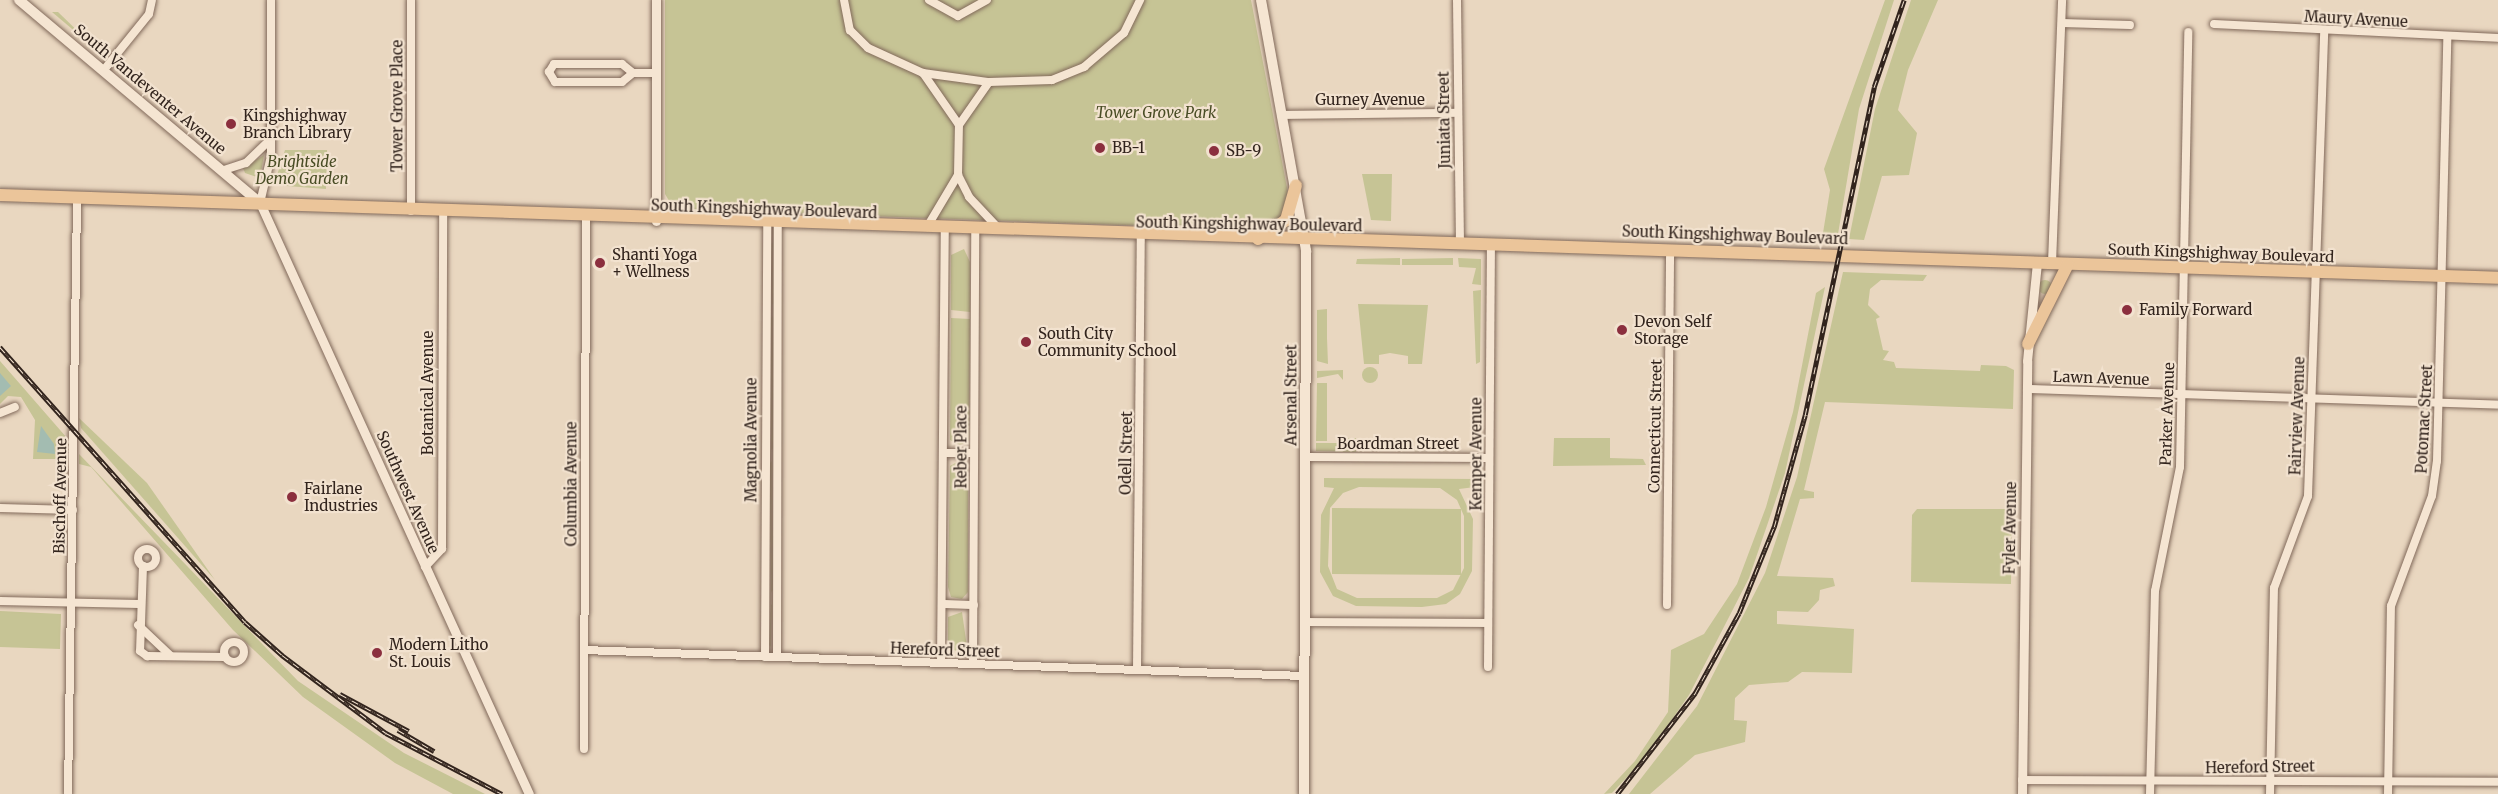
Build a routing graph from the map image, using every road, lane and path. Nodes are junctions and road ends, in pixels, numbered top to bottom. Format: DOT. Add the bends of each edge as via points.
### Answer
graph roads {
  1 [pos="19,0"];
  2 [pos="152,0"];
  3 [pos="271,0"];
  4 [pos="411,0"];
  5 [pos="656,0"];
  6 [pos="844,0"];
  7 [pos="929,0"];
  8 [pos="987,0"];
  9 [pos="1140,0"];
  10 [pos="1261,0"];
  11 [pos="1457,0"];
  12 [pos="2062,0"];
  13 [pos="2062,23"];
  14 [pos="2214,24"];
  15 [pos="2130,25"];
  16 [pos="2188,32"];
  17 [pos="2324,32"];
  18 [pos="2447,37"];
  19 [pos="2498,38"];
  20 [pos="103,71"];
  21 [pos="656,72"];
  22 [pos="633,73"];
  23 [pos="923,73"];
  24 [pos="988,82"];
  25 [pos="1457,113"];
  26 [pos="1283,115"];
  27 [pos="959,125"];
  28 [pos="271,139"];
  29 [pos="224,170"];
  30 [pos="958,175"];
  31 [pos="1296,185"];
  32 [pos="0,195"];
  33 [pos="76,198"];
  34 [pos="260,203"];
  35 [pos="411,211"];
  36 [pos="443,212"];
  37 [pos="586,218"];
  38 [pos="656,220"];
  39 [pos="773,224"];
  40 [pos="924,229"];
  41 [pos="945,230"];
  42 [pos="975,231"];
  43 [pos="1003,232"];
  44 [pos="1141,237"];
  45 [pos="1460,240"];
  46 [pos="1255,241"];
  47 [pos="1305,241"];
  48 [pos="1491,241"];
  49 [pos="1670,247"];
  50 [pos="2037,263"];
  51 [pos="2052,263"];
  52 [pos="2068,264"];
  53 [pos="2184,267"];
  54 [pos="2315,271"];
  55 [pos="2444,276"];
  56 [pos="2498,278"];
  57 [pos="2028,344"];
  58 [pos="2027,389"];
  59 [pos="2182,395"];
  60 [pos="2312,398"];
  61 [pos="2439,403"];
  62 [pos="2498,405"];
  63 [pos="15,407"];
  64 [pos="0,412"];
  65 [pos="943,453"];
  66 [pos="974,453"];
  67 [pos="766,455"];
  68 [pos="778,456"];
  69 [pos="1306,457"];
  70 [pos="1489,458"];
  71 [pos="0,507"];
  72 [pos="73,510"];
  73 [pos="143,566"];
  74 [pos="424,567"];
  75 [pos="0,601"];
  76 [pos="942,603"];
  77 [pos="71,604"];
  78 [pos="139,604"];
  79 [pos="974,605"];
  80 [pos="1666,605"];
  81 [pos="1305,622"];
  82 [pos="1488,623"];
  83 [pos="138,625"];
  84 [pos="584,650"];
  85 [pos="172,657"];
  86 [pos="225,657"];
  87 [pos="765,657"];
  88 [pos="777,657"];
  89 [pos="941,663"];
  90 [pos="973,664"];
  91 [pos="1488,667"];
  92 [pos="1137,670"];
  93 [pos="1305,676"];
  94 [pos="584,749"];
  95 [pos="2022,780"];
  96 [pos="2150,781"];
  97 [pos="2270,781"];
  98 [pos="2388,782"];
  99 [pos="2498,782"];
  100 [pos="528,791"];
  101 [pos="68,794"];
  102 [pos="1304,794"];
  103 [pos="2022,794"];
  104 [pos="2150,794"];
  105 [pos="2270,794"];
  106 [pos="2388,794"];
  1 -- 20 [label="main road, South Vandeventer Avenue"];
  2 -- 20 [label="street" via="149,14"];
  3 -- 28 [label="street"];
  4 -- 35 [label="street, Tower Grove Place"];
  5 -- 21 [label="street"];
  6 -- 23 [label="street" via="847,23 860,43"];
  7 -- 8 [label="street" via="958,16"];
  9 -- 24 [label="street" via="1124,33 1084,67 1052,80"];
  10 -- 26 [label="main road, Arsenal Street"];
  11 -- 25 [label="street, Juniata Street"];
  12 -- 13 [label="street"];
  13 -- 15 [label="street"];
  13 -- 51 [label="street"];
  14 -- 17 [label="street, Maury Avenue"];
  16 -- 53 [label="street, Parker Avenue"];
  17 -- 18 [label="street, Maury Avenue"];
  17 -- 54 [label="street, Fairview Avenue"];
  18 -- 19 [label="street, Maury Avenue"];
  18 -- 55 [label="street, Potomac Street"];
  20 -- 29 [label="main road, South Vandeventer Avenue"];
  21 -- 22 [label="street"];
  21 -- 38 [label="street"];
  22 -- 22 [label="street" via="625,65 610,64 554,64 549,72 555,82 622,82"];
  23 -- 24 [label="street"];
  23 -- 27 [label="street"];
  24 -- 27 [label="street"];
  25 -- 26 [label="street, Gurney Avenue"];
  25 -- 45 [label="street, Juniata Street"];
  26 -- 31 [label="main road, Arsenal Street"];
  27 -- 30 [label="street"];
  28 -- 29 [label="street" via="246,163"];
  28 -- 34 [label="street"];
  29 -- 34 [label="main road, South Vandeventer Avenue"];
  30 -- 40 [label="street"];
  30 -- 43 [label="street" via="969,197"];
  31 -- 46 [label="main road" via="1286,220"];
  31 -- 47 [label="main road, Arsenal Street"];
  32 -- 33 [label="main road, South Kingshighway Boulevard"];
  33 -- 34 [label="main road, South Kingshighway Boulevard"];
  33 -- 72 [label="street, Bischoff Avenue"];
  34 -- 35 [label="main road, South Kingshighway Boulevard"];
  34 -- 74 [label="street, Southwest Avenue"];
  35 -- 36 [label="main road, South Kingshighway Boulevard"];
  36 -- 37 [label="main road, South Kingshighway Boulevard"];
  36 -- 74 [label="street, Botanical Avenue" via="441,549"];
  37 -- 38 [label="main road, South Kingshighway Boulevard"];
  37 -- 84 [label="street, Columbia Avenue"];
  38 -- 39 [label="main road, South Kingshighway Boulevard"];
  39 -- 40 [label="main road, South Kingshighway Boulevard"];
  39 -- 67 [label="street, Magnolia Avenue"];
  39 -- 68 [label="street, Magnolia Avenue"];
  40 -- 41 [label="main road, South Kingshighway Boulevard"];
  41 -- 42 [label="main road, South Kingshighway Boulevard"];
  41 -- 65 [label="street, Reber Place"];
  42 -- 43 [label="main road, South Kingshighway Boulevard"];
  42 -- 66 [label="street, Reber Place"];
  43 -- 44 [label="main road, South Kingshighway Boulevard"];
  44 -- 46 [label="main road, South Kingshighway Boulevard"];
  44 -- 92 [label="street, Odell Street"];
  45 -- 47 [label="main road, South Kingshighway Boulevard"];
  45 -- 48 [label="main road, South Kingshighway Boulevard"];
  46 -- 47 [label="main road, South Kingshighway Boulevard"];
  47 -- 69 [label="main road, Arsenal Street"];
  48 -- 49 [label="main road, South Kingshighway Boulevard"];
  48 -- 70 [label="street, Kemper Avenue"];
  49 -- 50 [label="main road, South Kingshighway Boulevard"];
  49 -- 80 [label="street, Connecticut Street"];
  50 -- 51 [label="main road, South Kingshighway Boulevard"];
  50 -- 57 [label="street, Fyler Avenue"];
  51 -- 52 [label="main road, South Kingshighway Boulevard"];
  52 -- 53 [label="main road, South Kingshighway Boulevard"];
  52 -- 57 [label="main road"];
  53 -- 54 [label="main road, South Kingshighway Boulevard"];
  53 -- 59 [label="street, Parker Avenue"];
  54 -- 55 [label="main road, South Kingshighway Boulevard"];
  54 -- 60 [label="street, Fairview Avenue"];
  55 -- 56 [label="main road, South Kingshighway Boulevard"];
  55 -- 61 [label="street, Potomac Street"];
  57 -- 58 [label="street, Fyler Avenue"];
  58 -- 59 [label="street, Lawn Avenue"];
  58 -- 95 [label="street, Fyler Avenue"];
  59 -- 60 [label="street, Lawn Avenue"];
  59 -- 96 [label="street, Parker Avenue" via="2176,496 2155,591"];
  60 -- 61 [label="street, Lawn Avenue"];
  60 -- 97 [label="street, Fairview Avenue" via="2308,496 2274,588"];
  61 -- 62 [label="street, Lawn Avenue"];
  61 -- 98 [label="street, Potomac Street" via="2432,496 2395,591 2387,634"];
  63 -- 64 [label="street"];
  65 -- 66 [label="street"];
  65 -- 76 [label="street, Reber Place"];
  66 -- 79 [label="street, Reber Place"];
  67 -- 68 [label="street"];
  67 -- 87 [label="street, Magnolia Avenue"];
  68 -- 88 [label="street, Magnolia Avenue"];
  69 -- 70 [label="street, Boardman Street"];
  69 -- 81 [label="main road, Arsenal Street"];
  70 -- 82 [label="street, Kemper Avenue"];
  71 -- 72 [label="street"];
  72 -- 77 [label="street, Bischoff Avenue"];
  73 -- 78 [label="street"];
  74 -- 100 [label="street, Southwest Avenue"];
  75 -- 77 [label="street"];
  76 -- 79 [label="street"];
  76 -- 89 [label="street, Reber Place"];
  77 -- 78 [label="street"];
  77 -- 101 [label="street, Bischoff Avenue"];
  78 -- 83 [label="street"];
  79 -- 90 [label="street, Reber Place"];
  81 -- 82 [label="street"];
  81 -- 93 [label="main road, Arsenal Street"];
  82 -- 91 [label="street, Kemper Avenue"];
  83 -- 85 [label="street"];
  83 -- 85 [label="street" via="139,647 147,656"];
  84 -- 87 [label="street, Hereford Street"];
  84 -- 94 [label="street, Columbia Avenue"];
  85 -- 86 [label="street"];
  87 -- 88 [label="street, Hereford Street"];
  88 -- 89 [label="street, Hereford Street"];
  89 -- 90 [label="street, Hereford Street"];
  90 -- 92 [label="street, Hereford Street"];
  92 -- 93 [label="street, Hereford Street"];
  93 -- 102 [label="main road, Arsenal Street"];
  95 -- 96 [label="street, Hereford Street"];
  95 -- 103 [label="street, Fyler Avenue"];
  96 -- 97 [label="street, Hereford Street"];
  96 -- 104 [label="street, Parker Avenue"];
  97 -- 98 [label="street, Hereford Street"];
  97 -- 105 [label="street, Fairview Avenue"];
  98 -- 99 [label="street, Hereford Street"];
  98 -- 106 [label="street, Potomac Street"];
}
